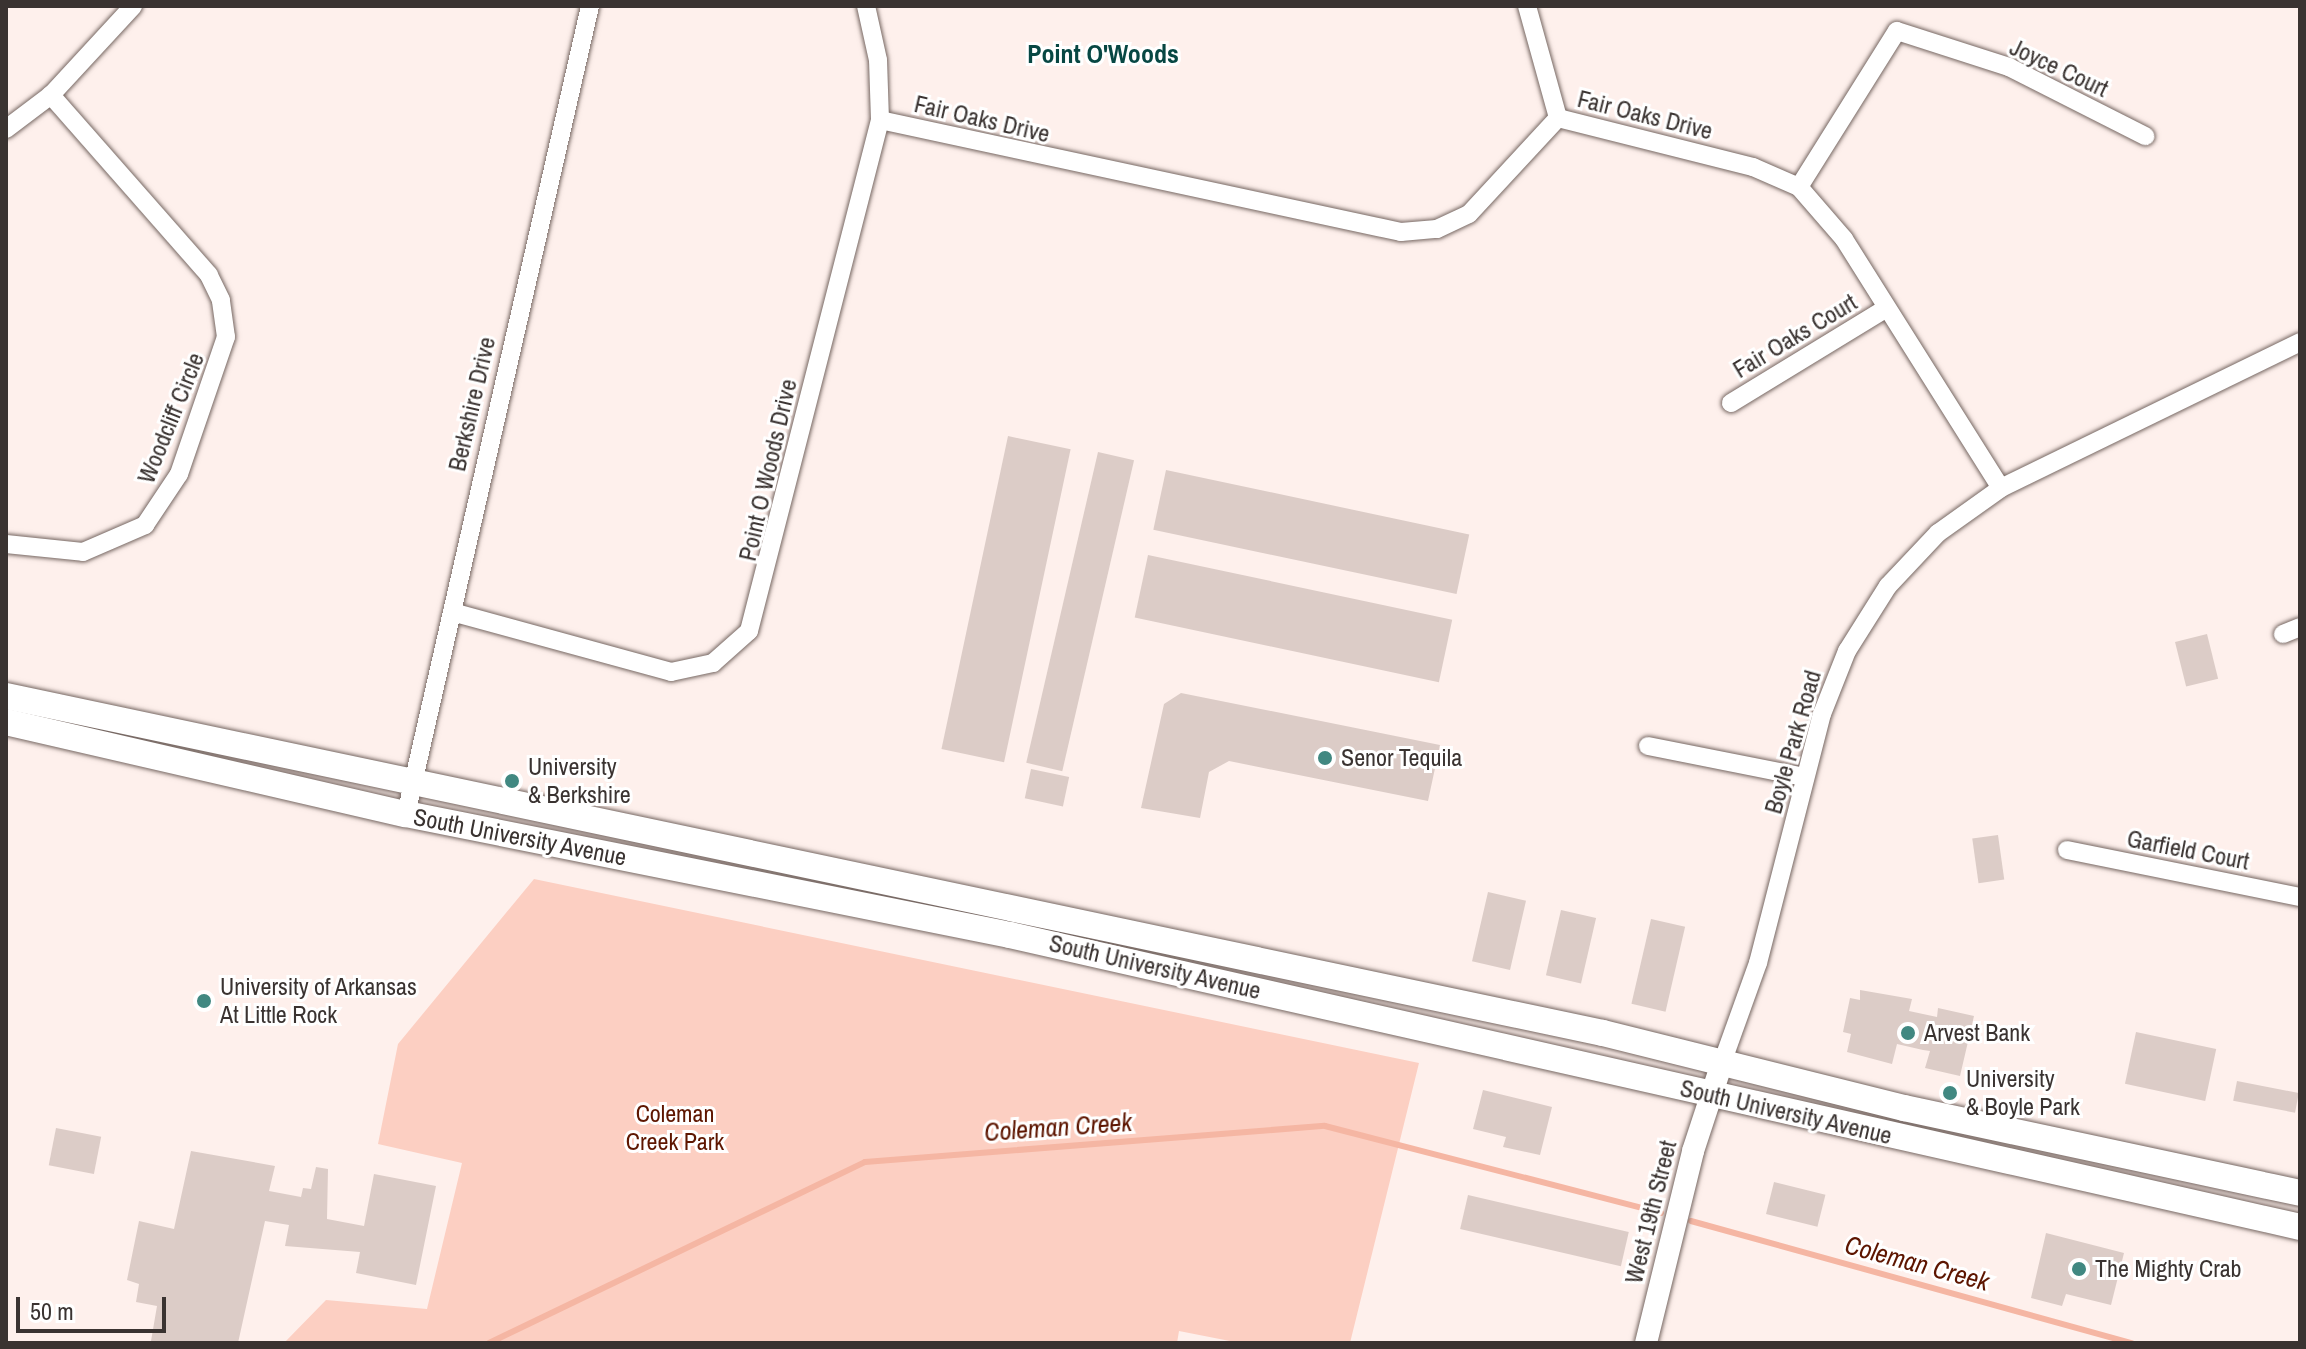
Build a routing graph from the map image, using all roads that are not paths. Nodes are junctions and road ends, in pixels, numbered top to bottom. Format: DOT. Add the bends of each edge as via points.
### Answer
graph roads {
  1 [pos="133,6"];
  2 [pos="590,6"];
  3 [pos="866,6"];
  4 [pos="1527,6"];
  5 [pos="51,95"];
  6 [pos="1558,118"];
  7 [pos="880,120"];
  8 [pos="6,129"];
  9 [pos="2145,136"];
  10 [pos="1799,187"];
  11 [pos="1885,309"];
  12 [pos="2300,342"];
  13 [pos="1731,403"];
  14 [pos="2001,488"];
  15 [pos="6,544"];
  16 [pos="452,612"];
  17 [pos="6,696"];
  18 [pos="6,722"];
  19 [pos="1648,746"];
  20 [pos="1805,777"];
  21 [pos="411,781"];
  22 [pos="406,814"];
  23 [pos="2067,850"];
  24 [pos="2300,897"];
  25 [pos="1722,1063"];
  26 [pos="1710,1093"];
  27 [pos="2300,1193"];
  28 [pos="2300,1227"];
  29 [pos="1646,1343"];
  1 -- 5 [label="street"];
  2 -- 16 [label="street, Berkshire Drive"];
  3 -- 7 [label="street, Point O Woods Drive" via="878,60"];
  4 -- 6 [label="street"];
  5 -- 8 [label="street"];
  5 -- 15 [label="street, Woodcliff Circle" via="209,275 221,300 226,337 179,474 145,525 83,552"];
  6 -- 7 [label="street, Fair Oaks Drive" via="1469,214 1437,229 1401,232"];
  6 -- 10 [label="street, Fair Oaks Drive" via="1753,167"];
  7 -- 16 [label="street, Point O Woods Drive" via="749,631 713,663 671,672"];
  9 -- 10 [label="street, Joyce Court" via="2009,67 1897,31"];
  10 -- 11 [label="street, Fair Oaks Drive" via="1844,239"];
  11 -- 13 [label="street, Fair Oaks Court"];
  11 -- 14 [label="street, Fair Oaks Drive"];
  12 -- 14 [label="street, Boyle Park Road"];
  14 -- 20 [label="street, Boyle Park Road" via="1938,533 1874,604 1831,686"];
  16 -- 21 [label="street, Berkshire Drive"];
  17 -- 21 [label="main road, South University Avenue"];
  18 -- 22 [label="main road, South University Avenue"];
  19 -- 20 [label="street"];
  20 -- 25 [label="street, Boyle Park Road" via="1758,963"];
  21 -- 22 [label="street, Berkshire Drive"];
  21 -- 25 [label="main road, South University Avenue"];
  22 -- 26 [label="main road, South University Avenue" via="1010,935"];
  23 -- 24 [label="street, Garfield Court"];
  25 -- 26 [label="street, West 19th Street"];
  25 -- 27 [label="main road, South University Avenue"];
  26 -- 28 [label="main road, South University Avenue"];
  26 -- 29 [label="street, West 19th Street"];
}
